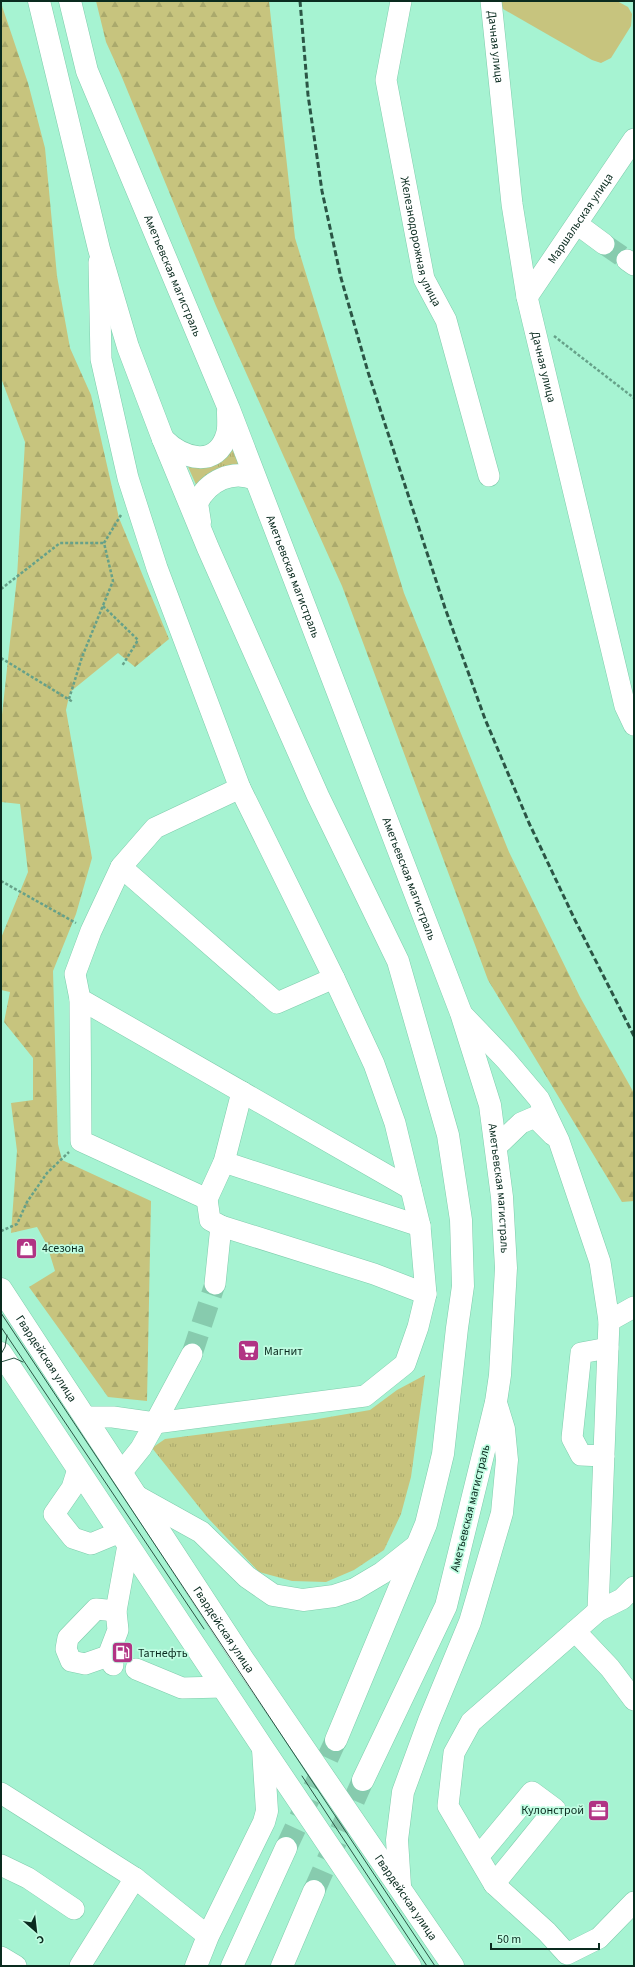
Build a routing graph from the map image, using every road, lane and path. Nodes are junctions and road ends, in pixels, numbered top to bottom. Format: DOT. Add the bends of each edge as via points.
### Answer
graph roads {
  1 [pos="39,1"];
  2 [pos="70,1"];
  3 [pos="400,1"];
  4 [pos="491,1"];
  5 [pos="634,139"];
  6 [pos="577,224"];
  7 [pos="604,244"];
  8 [pos="99,249"];
  9 [pos="527,297"];
  10 [pos="532,318"];
  11 [pos="634,398"];
  12 [pos="229,410"];
  13 [pos="163,439"];
  14 [pos="489,476"];
  15 [pos="255,479"];
  16 [pos="123,512"];
  17 [pos="201,530"];
  18 [pos="104,542"];
  19 [pos="1,589"];
  20 [pos="103,606"];
  21 [pos="1,658"];
  22 [pos="122,666"];
  23 [pos="69,699"];
  24 [pos="73,702"];
  25 [pos="634,724"];
  26 [pos="240,788"];
  27 [pos="120,867"];
  28 [pos="1,881"];
  29 [pos="91,931"];
  30 [pos="334,978"];
  31 [pos="80,999"];
  32 [pos="461,1013"];
  33 [pos="242,1092"];
  34 [pos="81,1141"];
  35 [pos="559,1141"];
  36 [pos="497,1146"];
  37 [pos="224,1162"];
  38 [pos="411,1189"];
  39 [pos="206,1199"];
  40 [pos="222,1226"];
  41 [pos="420,1226"];
  42 [pos="1,1231"];
  43 [pos="215,1284"];
  44 [pos="1,1289"];
  45 [pos="426,1294"];
  46 [pos="634,1307"];
  47 [pos="609,1321"];
  48 [pos="608,1348"];
  49 [pos="1,1353"];
  50 [pos="192,1354"];
  51 [pos="496,1402"];
  52 [pos="85,1417"];
  53 [pos="155,1423"];
  54 [pos="604,1456"];
  55 [pos="78,1469"];
  56 [pos="121,1473"];
  57 [pos="136,1496"];
  58 [pos="124,1538"];
  59 [pos="416,1546"];
  60 [pos="634,1587"];
  61 [pos="116,1610"];
  62 [pos="598,1611"];
  63 [pos="575,1631"];
  64 [pos="136,1669"];
  65 [pos="223,1687"];
  66 [pos="634,1700"];
  67 [pos="336,1740"];
  68 [pos="263,1748"];
  69 [pos="363,1780"];
  70 [pos="1,1793"];
  71 [pos="286,1848"];
  72 [pos="478,1857"];
  73 [pos="1,1864"];
  74 [pos="135,1878"];
  75 [pos="494,1884"];
  76 [pos="400,1887"];
  77 [pos="314,1891"];
  78 [pos="634,1902"];
  79 [pos="74,1909"];
  80 [pos="208,1936"];
  81 [pos="1,1956"];
  82 [pos="16,1966"];
  83 [pos="80,1966"];
  84 [pos="196,1966"];
  85 [pos="232,1966"];
  86 [pos="282,1966"];
  87 [pos="410,1966"];
  88 [pos="453,1966"];
  1 -- 8 [label="main road"];
  2 -- 12 [label="main road, Аметьевская магистраль" via="87,71"];
  3 -- 14 [label="street, Железнодорожная улица" via="386,80 424,279 446,320"];
  4 -- 9 [label="street, Дачная улица" via="512,204"];
  5 -- 6 [label="street, Маршальская улица"];
  6 -- 7 [label="street"];
  6 -- 9 [label="street, Маршальская улица"];
  8 -- 13 [label="main road" via="128,347"];
  8 -- 26 [label="street" via="101,359 128,478 157,568"];
  9 -- 10 [label="street, Дачная улица"];
  10 -- 11 [label="path"];
  10 -- 25 [label="street, Дачная улица" via="625,706"];
  12 -- 13 [label="main road" via="228,433 222,445 207,457 199,458 180,453"];
  12 -- 15 [label="main road, Аметьевская магистраль"];
  13 -- 17 [label="main road"];
  15 -- 17 [label="main road" via="233,476 209,486 197,503"];
  15 -- 32 [label="main road, Аметьевская магистраль"];
  16 -- 18 [label="path"];
  17 -- 59 [label="main road" via="318,796 398,961 448,1135 461,1220 464,1286 443,1454 426,1524"];
  18 -- 19 [label="path" via="60,543"];
  18 -- 20 [label="path" via="113,581"];
  20 -- 22 [label="path" via="138,640"];
  20 -- 23 [label="path" via="82,657"];
  21 -- 23 [label="path"];
  23 -- 24 [label="path"];
  26 -- 27 [label="street" via="155,828"];
  26 -- 30 [label="street"];
  27 -- 29 [label="street"];
  27 -- 30 [label="street" via="276,1003"];
  28 -- 29 [label="path"];
  29 -- 31 [label="street" via="75,974"];
  30 -- 38 [label="street" via="374,1064 395,1123"];
  31 -- 33 [label="street"];
  31 -- 34 [label="street"];
  32 -- 35 [label="street" via="539,1099"];
  32 -- 36 [label="main road, Аметьевская магистраль" via="490,1105"];
  33 -- 37 [label="street"];
  33 -- 38 [label="street"];
  34 -- 39 [label="street"];
  34 -- 42 [label="path" via="47,1173 17,1224"];
  35 -- 36 [label="street" via="535,1117 522,1123"];
  35 -- 47 [label="street" via="600,1262"];
  36 -- 51 [label="main road, Аметьевская магистраль" via="506,1268"];
  37 -- 39 [label="street"];
  37 -- 41 [label="street"];
  38 -- 41 [label="street"];
  39 -- 40 [label="street" via="210,1220"];
  40 -- 43 [label="street"];
  40 -- 45 [label="street" via="374,1274"];
  41 -- 45 [label="street"];
  44 -- 52 [label="main road, Гвардейская улица"];
  45 -- 53 [label="street" via="405,1364 365,1396"];
  46 -- 47 [label="street"];
  47 -- 48 [label="street"];
  48 -- 54 [label="street"];
  48 -- 54 [label="street" via="582,1353 572,1438 581,1455"];
  49 -- 55 [label="main road" via="59,1449"];
  50 -- 53 [label="street"];
  51 -- 69 [label="main road, Аметьевская магистраль" via="446,1606"];
  51 -- 76 [label="main road" via="504,1429 507,1460 502,1513 470,1622 403,1792 396,1840"];
  52 -- 53 [label="street" via="113,1417"];
  52 -- 56 [label="main road, Гвардейская улица"];
  53 -- 56 [label="street" via="141,1448"];
  54 -- 62 [label="street"];
  55 -- 58 [label="main road"];
  55 -- 58 [label="street" via="72,1488 54,1514 73,1538 91,1544"];
  56 -- 57 [label="main road, Гвардейская улица"];
  57 -- 59 [label="main road" via="201,1532 247,1576 274,1595 302,1600 334,1596 355,1589 382,1573"];
  57 -- 76 [label="main road, Гвардейская улица" via="243,1659"];
  58 -- 61 [label="street"];
  58 -- 65 [label="main road"];
  59 -- 67 [label="main road"];
  60 -- 62 [label="street" via="622,1599"];
  61 -- 61 [label="street" via="118,1630 110,1661 85,1664 71,1661 66,1649 68,1638 96,1609"];
  62 -- 63 [label="street"];
  63 -- 66 [label="street" via="610,1668"];
  63 -- 72 [label="street" via="471,1722 454,1753 448,1806"];
  64 -- 65 [label="street" via="182,1688"];
  65 -- 68 [label="main road"];
  68 -- 80 [label="main road" via="267,1811 264,1822"];
  68 -- 87 [label="main road"];
  70 -- 74 [label="street"];
  71 -- 85 [label="main road"];
  72 -- 75 [label="street"];
  72 -- 75 [label="street" via="532,1792 555,1809"];
  73 -- 79 [label="street" via="28,1878"];
  74 -- 80 [label="street"];
  74 -- 83 [label="street"];
  75 -- 78 [label="street" via="547,1932 567,1954 599,1938"];
  76 -- 88 [label="main road, Гвардейская улица"];
  77 -- 86 [label="main road"];
  80 -- 84 [label="main road"];
  81 -- 82 [label="street"];
}
